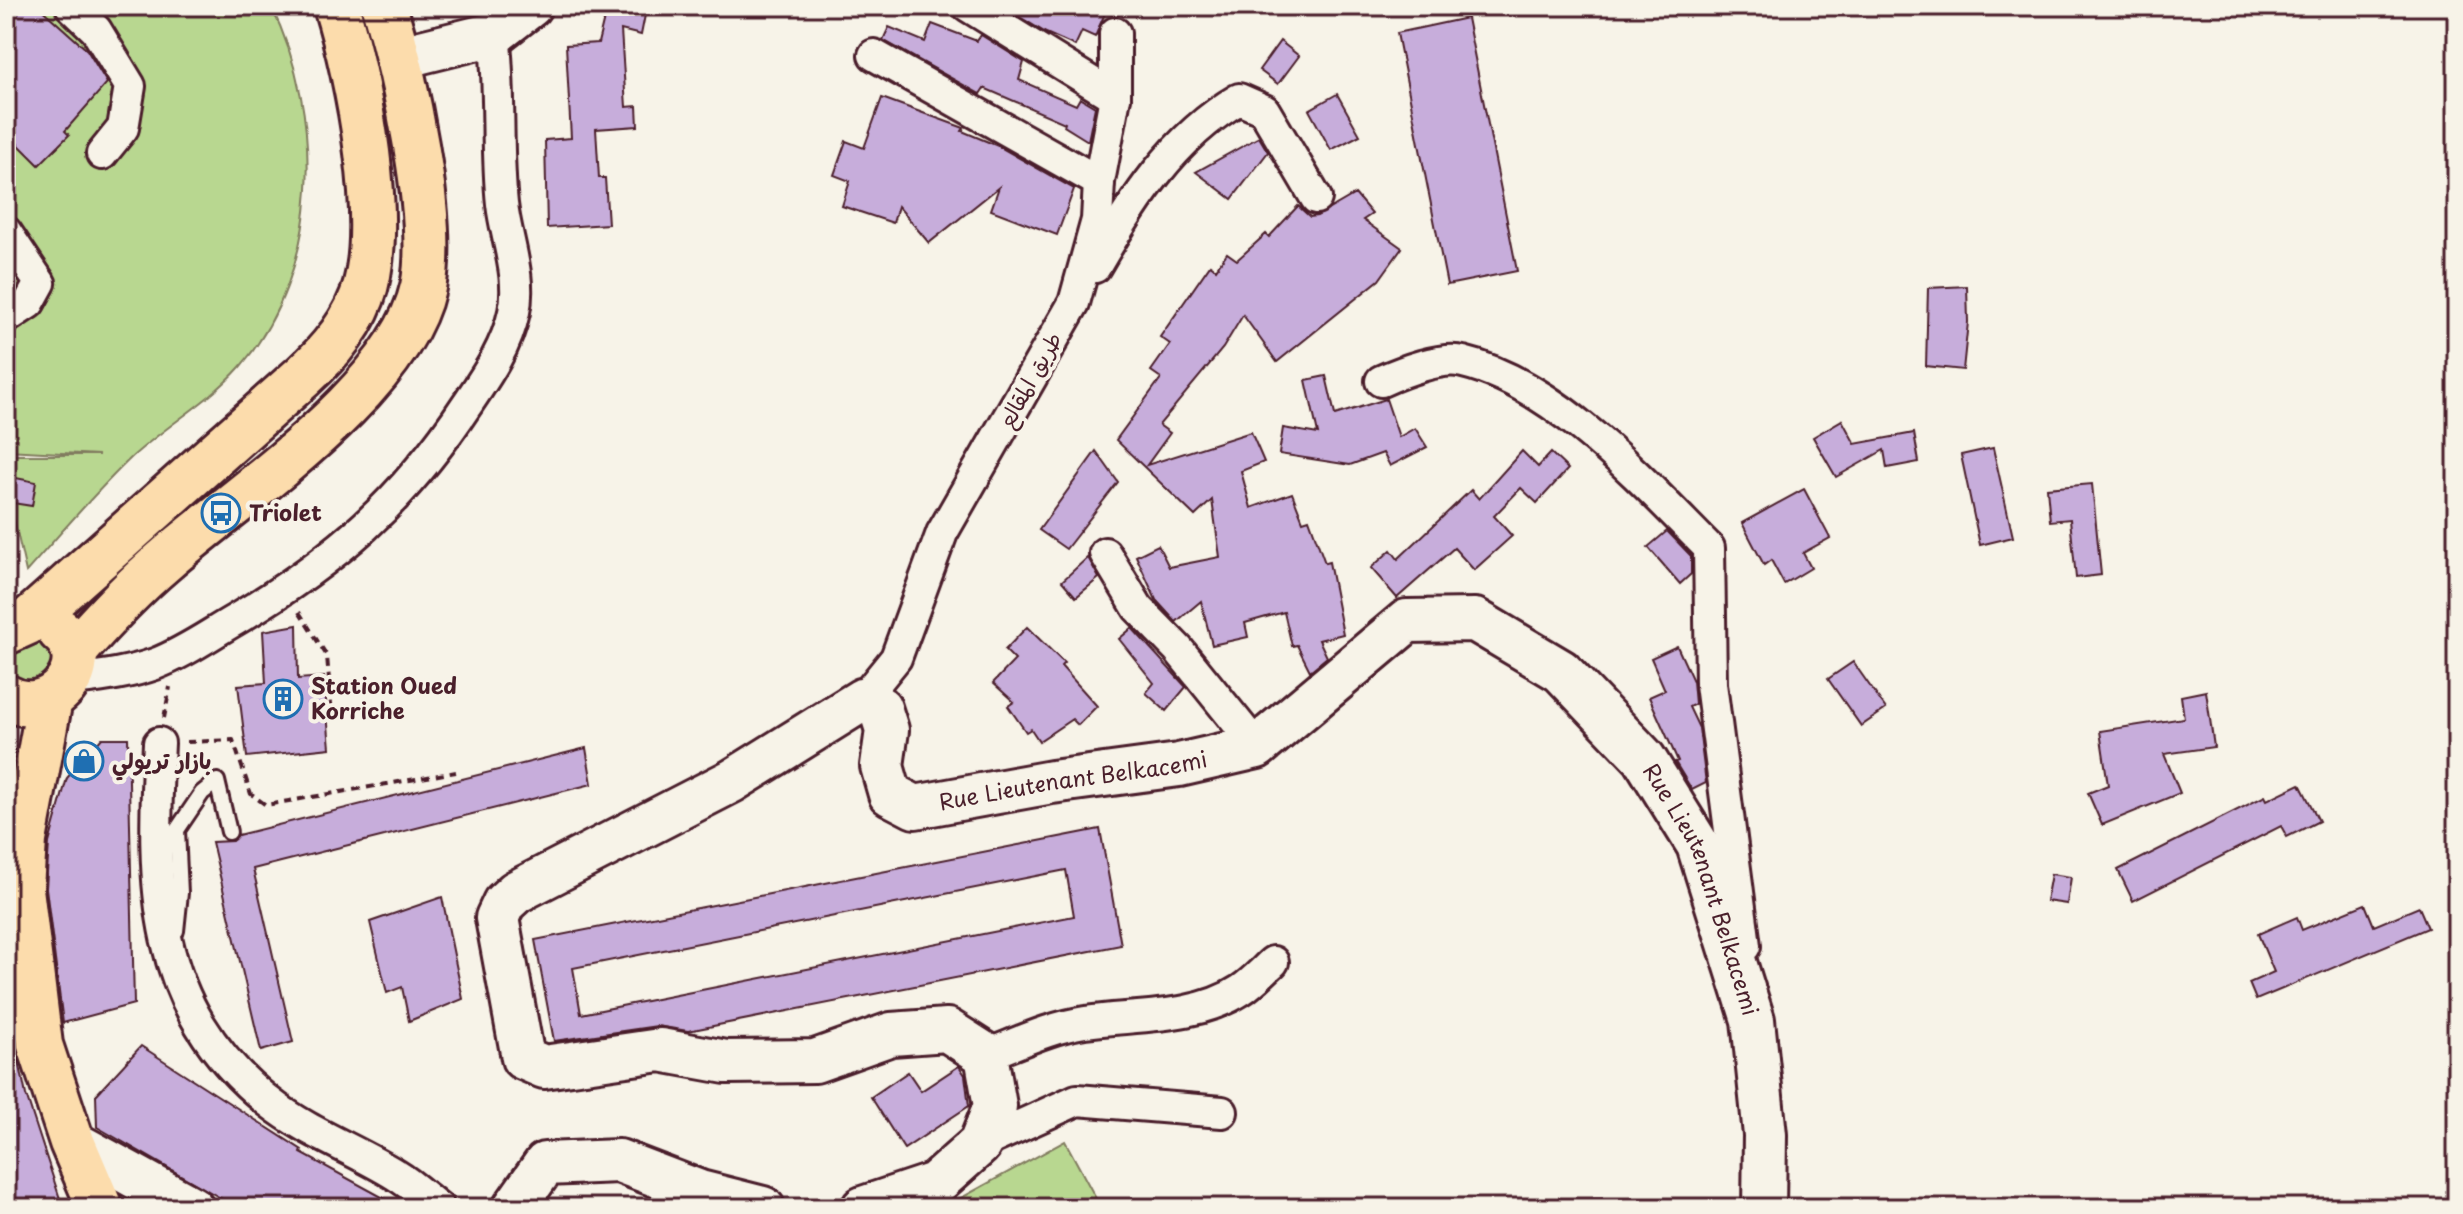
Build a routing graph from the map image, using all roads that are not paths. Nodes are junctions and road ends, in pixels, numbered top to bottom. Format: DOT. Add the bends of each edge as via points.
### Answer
graph roads {
  1 [pos="71,6"];
  2 [pos="336,6"];
  3 [pos="384,6"];
  4 [pos="530,6"];
  5 [pos="968,6"];
  6 [pos="1115,33"];
  7 [pos="494,34"];
  8 [pos="874,55"];
  9 [pos="397,58"];
  10 [pos="1115,97"];
  11 [pos="102,154"];
  12 [pos="1099,182"];
  13 [pos="1316,198"];
  14 [pos="6,232"];
  15 [pos="1074,303"];
  16 [pos="6,318"];
  17 [pos="1381,381"];
  18 [pos="1105,553"];
  19 [pos="16,627"];
  20 [pos="64,677"];
  21 [pos="6,697"];
  22 [pos="862,700"];
  23 [pos="159,743"];
  24 [pos="1257,747"];
  25 [pos="229,832"];
  26 [pos="1273,962"];
  27 [pos="172,964"];
  28 [pos="1753,1020"];
  29 [pos="986,1055"];
  30 [pos="1222,1112"];
  31 [pos="72,1142"];
  32 [pos="980,1144"];
  33 [pos="100,1208"];
  34 [pos="192,1208"];
  35 [pos="439,1208"];
  36 [pos="514,1208"];
  37 [pos="763,1208"];
  38 [pos="863,1208"];
  39 [pos="1764,1208"];
  1 -- 11 [label="street" via="96,30 130,86 123,128"];
  2 -- 19 [label="main road" via="357,96 370,193 371,256 362,299 312,369"];
  3 -- 9 [label="main road"];
  4 -- 7 [label="street"];
  5 -- 10 [label="street"];
  6 -- 10 [label="street, طريق المقالع"];
  7 -- 9 [label="street"];
  7 -- 20 [label="street" via="502,204 515,309 506,338 467,405 408,486 358,536 296,584 157,663 116,674"];
  8 -- 12 [label="street"];
  9 -- 20 [label="main road" via="424,203 426,245 422,289 401,341 351,403 162,562"];
  10 -- 12 [label="street, طريق المقالع"];
  12 -- 15 [label="street, طريق المقالع" via="1097,220"];
  13 -- 15 [label="street" via="1264,110 1239,99 1215,113 1141,189"];
  14 -- 16 [label="street" via="40,283 29,303"];
  15 -- 22 [label="street, طريق المقالع" via="942,533 896,658"];
  17 -- 28 [label="street" via="1409,369 1461,361 1524,386 1607,447 1709,548 1711,684"];
  18 -- 24 [label="street" via="1138,608"];
  19 -- 20 [label="main road" via="55,627 68,637"];
  20 -- 21 [label="main road" via="27,705"];
  20 -- 31 [label="main road" via="24,840 21,889 40,1045"];
  22 -- 24 [label="street, Rue Lieutenant Belkacemi" via="880,708 887,730 882,766 890,794 915,807 1179,765"];
  22 -- 29 [label="street" via="732,781 516,892 504,903 497,918 523,1058 544,1067 660,1050 726,1062 815,1061 891,1034 947,1030"];
  23 -- 27 [label="street" via="155,829 165,942"];
  24 -- 28 [label="street, Rue Lieutenant Belkacemi" via="1407,621 1475,620 1561,671 1644,758 1698,845"];
  25 -- 27 [label="lane" via="217,781 202,793 177,830 180,893"];
  26 -- 29 [label="street" via="1240,991 1200,1007 1083,1022"];
  27 -- 35 [label="street" via="188,1009 235,1071 317,1134 396,1175"];
  28 -- 39 [label="street, Rue Lieutenant Belkacemi" via="1765,1135"];
  29 -- 32 [label="street" via="995,1106"];
  30 -- 32 [label="street" via="1077,1100"];
  31 -- 33 [label="main road"];
  31 -- 34 [label="street"];
  32 -- 38 [label="street" via="935,1184"];
  36 -- 37 [label="street" via="545,1164 619,1161 700,1192"];
}
